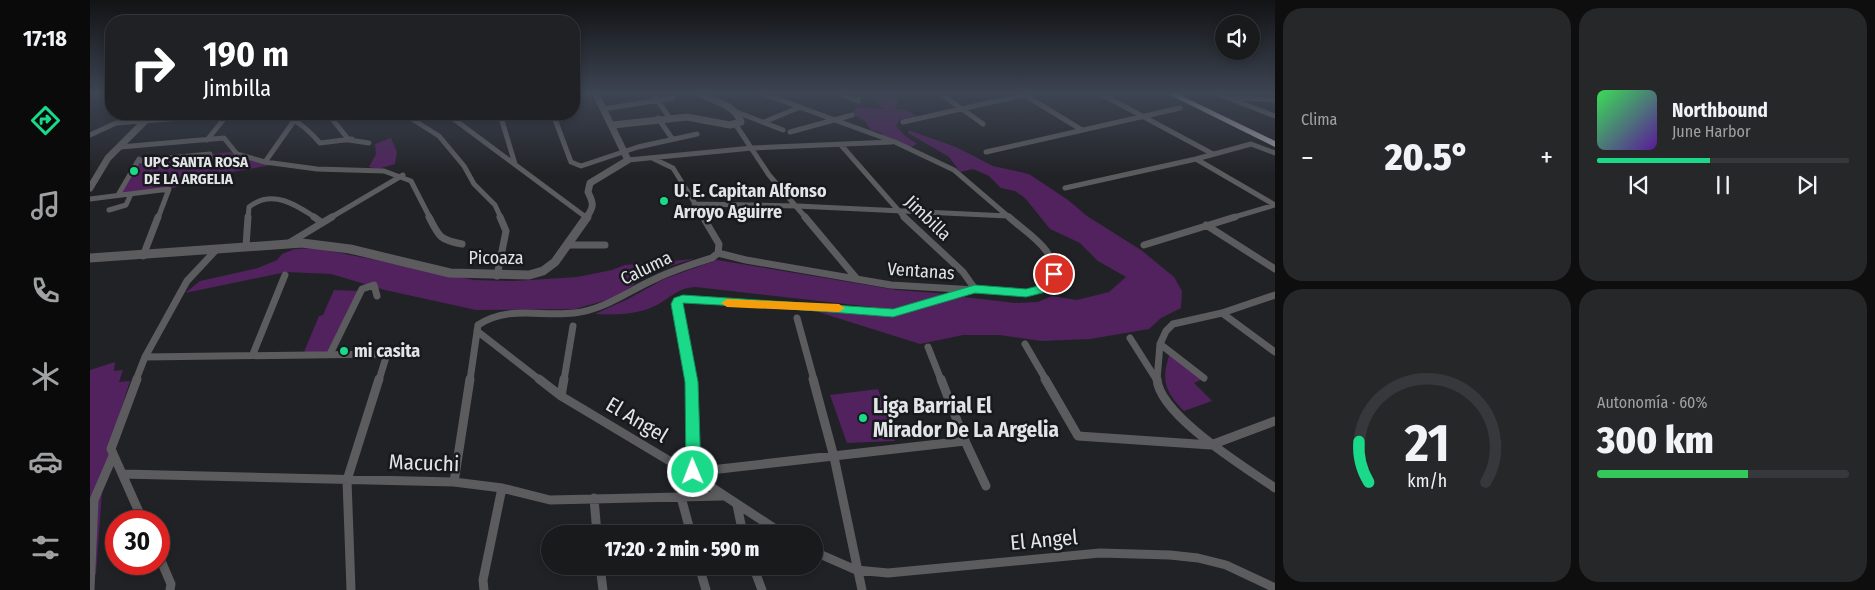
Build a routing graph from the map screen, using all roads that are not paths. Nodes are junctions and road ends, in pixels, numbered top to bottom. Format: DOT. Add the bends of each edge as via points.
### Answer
graph roads {
  1 [pos="144,121"];
  2 [pos="138,122"];
  3 [pos="222,122"];
  4 [pos="294,122"];
  5 [pos="301,122"];
  6 [pos="334,122"];
  7 [pos="416,122"];
  8 [pos="457,122"];
  9 [pos="461,122"];
  10 [pos="502,122"];
  11 [pos="556,122"];
  12 [pos="611,122"];
  13 [pos="638,122"];
  14 [pos="660,122"];
  15 [pos="712,122"];
  16 [pos="740,122"];
  17 [pos="763,122"];
  18 [pos="829,122"];
  19 [pos="839,122"];
  20 [pos="980,122"];
  21 [pos="1069,122"];
  22 [pos="1122,122"];
  23 [pos="1152,122"];
  24 [pos="1229,122"];
  25 [pos="1241,122"];
  26 [pos="983,124"];
  27 [pos="736,125"];
  28 [pos="613,126"];
  29 [pos="465,127"];
  30 [pos="783,130"];
  31 [pos="1082,130"];
  32 [pos="790,132"];
  33 [pos="697,134"];
  34 [pos="90,135"];
  35 [pos="671,137"];
  36 [pos="1275,138"];
  37 [pos="207,140"];
  38 [pos="350,140"];
  39 [pos="895,142"];
  40 [pos="369,143"];
  41 [pos="1275,144"];
  42 [pos="841,145"];
  43 [pos="120,147"];
  44 [pos="752,148"];
  45 [pos="624,150"];
  46 [pos="986,152"];
  47 [pos="1275,153"];
  48 [pos="210,154"];
  49 [pos="1213,154"];
  50 [pos="654,159"];
  51 [pos="1196,159"];
  52 [pos="628,160"];
  53 [pos="265,162"];
  54 [pos="515,164"];
  55 [pos="403,176"];
  56 [pos="90,188"];
  57 [pos="1065,188"];
  58 [pos="131,194"];
  59 [pos="118,196"];
  60 [pos="90,199"];
  61 [pos="694,204"];
  62 [pos="1275,205"];
  63 [pos="797,206"];
  64 [pos="110,210"];
  65 [pos="897,211"];
  66 [pos="1009,216"];
  67 [pos="587,218"];
  68 [pos="321,222"];
  69 [pos="1206,225"];
  70 [pos="289,243"];
  71 [pos="462,244"];
  72 [pos="569,244"];
  73 [pos="605,245"];
  74 [pos="1144,245"];
  75 [pos="246,246"];
  76 [pos="216,250"];
  77 [pos="718,253"];
  78 [pos="143,256"];
  79 [pos="90,258"];
  80 [pos="1275,269"];
  81 [pos="285,275"];
  82 [pos="497,276"];
  83 [pos="857,279"];
  84 [pos="975,289"];
  85 [pos="1275,295"];
  86 [pos="377,296"];
  87 [pos="1222,312"];
  88 [pos="797,318"];
  89 [pos="573,326"];
  90 [pos="477,331"];
  91 [pos="1130,338"];
  92 [pos="1025,344"];
  93 [pos="1160,344"];
  94 [pos="928,347"];
  95 [pos="1275,352"];
  96 [pos="253,354"];
  97 [pos="330,354"];
  98 [pos="145,357"];
  99 [pos="1204,378"];
  100 [pos="1156,379"];
  101 [pos="561,396"];
  102 [pos="1275,421"];
  103 [pos="965,441"];
  104 [pos="1211,445"];
  105 [pos="112,456"];
  106 [pos="834,457"];
  107 [pos="693,473"];
  108 [pos="122,474"];
  109 [pos="347,480"];
  110 [pos="454,482"];
  111 [pos="986,486"];
  112 [pos="502,488"];
  113 [pos="1275,488"];
  114 [pos="722,496"];
  115 [pos="681,497"];
  116 [pos="594,498"];
  117 [pos="737,505"];
  118 [pos="138,510"];
  119 [pos="596,525"];
  120 [pos="689,525"];
  121 [pos="741,525"];
  122 [pos="769,525"];
  123 [pos="823,556"];
  124 [pos="856,570"];
  125 [pos="167,575"];
  126 [pos="601,575"];
  127 [pos="702,575"];
  128 [pos="756,575"];
  129 [pos="1275,588"];
  130 [pos="90,590"];
  131 [pos="170,590"];
  132 [pos="351,590"];
  133 [pos="484,590"];
  134 [pos="603,590"];
  135 [pos="706,590"];
  136 [pos="762,590"];
  137 [pos="862,590"];
  1 -- 43 [label="street"];
  2 -- 34 [label="street" via="111,124"];
  3 -- 37 [label="street"];
  4 -- 53 [label="street"];
  5 -- 38 [label="street" via="320,144"];
  6 -- 38 [label="street"];
  7 -- 82 [label="street" via="439,136 464,166 474,184 495,205 506,231"];
  8 -- 29 [label="street"];
  9 -- 29 [label="street"];
  10 -- 54 [label="street"];
  11 -- 45 [label="street" via="571,162 582,166"];
  12 -- 28 [label="street"];
  13 -- 28 [label="street"];
  14 -- 35 [label="street"];
  15 -- 27 [label="street"];
  16 -- 27 [label="street"];
  17 -- 30 [label="street"];
  18 -- 32 [label="street"];
  19 -- 39 [label="street, Ventanas"];
  20 -- 26 [label="street"];
  21 -- 31 [label="street"];
  22 -- 31 [label="street"];
  23 -- 49 [label="street"];
  24 -- 41 [label="highway"];
  25 -- 36 [label="highway"];
  27 -- 44 [label="street"];
  28 -- 45 [label="street"];
  29 -- 54 [label="street"];
  31 -- 46 [label="street"];
  33 -- 35 [label="street"];
  35 -- 45 [label="street"];
  37 -- 43 [label="street"];
  37 -- 53 [label="street" via="224,138 237,154"];
  38 -- 40 [label="street"];
  39 -- 42 [label="street, Picoaza"];
  39 -- 66 [label="street, Ventanas" via="954,170"];
  42 -- 44 [label="street, Picoaza"];
  42 -- 65 [label="street, Jimbilla"];
  43 -- 56 [label="street" via="95,176"];
  44 -- 50 [label="street, Picoaza"];
  44 -- 63 [label="street" via="769,175"];
  45 -- 52 [label="street"];
  47 -- 49 [label="street" via="1251,144"];
  48 -- 59 [label="street" via="139,159"];
  49 -- 51 [label="street"];
  50 -- 52 [label="street, Picoaza"];
  50 -- 61 [label="street" via="673,168"];
  51 -- 57 [label="street"];
  51 -- 62 [label="street"];
  52 -- 67 [label="street, Picoaza" via="590,183 588,192 594,206"];
  53 -- 55 [label="street" via="317,169 384,171"];
  54 -- 67 [label="street"];
  55 -- 68 [label="street"];
  55 -- 71 [label="street" via="411,181 438,235 445,241"];
  58 -- 59 [label="street"];
  58 -- 64 [label="street" via="126,205"];
  58 -- 78 [label="street" via="169,189"];
  59 -- 60 [label="street"];
  61 -- 63 [label="street"];
  61 -- 77 [label="street" via="719,244"];
  62 -- 69 [label="street"];
  63 -- 65 [label="street"];
  63 -- 83 [label="street"];
  65 -- 66 [label="street"];
  65 -- 84 [label="street, Jimbilla" via="963,272"];
  66 -- 84 [label="street, Ventanas" via="1049,252 1055,266 1054,274 1042,289 1026,293"];
  67 -- 72 [label="street, Picoaza"];
  68 -- 70 [label="street"];
  68 -- 75 [label="street" via="280,199 266,197 249,207"];
  69 -- 74 [label="street"];
  69 -- 80 [label="street"];
  70 -- 75 [label="street, Picoaza"];
  70 -- 82 [label="street, Picoaza" via="342,248 450,273"];
  72 -- 73 [label="street"];
  72 -- 82 [label="street, Picoaza" via="543,271"];
  75 -- 76 [label="street, Picoaza"];
  76 -- 78 [label="street, Picoaza"];
  76 -- 98 [label="street" via="187,281"];
  77 -- 83 [label="street, Ventanas"];
  77 -- 90 [label="street, Caluma" via="656,278 595,309 574,313 503,313 486,318 478,324"];
  78 -- 79 [label="street, Picoaza"];
  81 -- 96 [label="street"];
  83 -- 84 [label="street, Ventanas" via="909,287"];
  84 -- 107 [label="street" via="893,313 791,304 678,301 691,382"];
  85 -- 87 [label="street"];
  86 -- 97 [label="street" via="376,287 371,284 362,289"];
  87 -- 93 [label="street" via="1173,324"];
  87 -- 95 [label="street"];
  88 -- 106 [label="street"];
  89 -- 101 [label="street"];
  90 -- 101 [label="street, El Angel"];
  90 -- 110 [label="street"];
  91 -- 100 [label="street"];
  92 -- 104 [label="street" via="1078,436"];
  93 -- 99 [label="street"];
  93 -- 100 [label="street"];
  94 -- 103 [label="street"];
  96 -- 97 [label="street"];
  96 -- 98 [label="street"];
  97 -- 109 [label="street" via="387,354"];
  98 -- 105 [label="street" via="111,449"];
  100 -- 104 [label="street" via="1168,404"];
  101 -- 107 [label="street, El Angel"];
  102 -- 104 [label="street"];
  103 -- 106 [label="street"];
  103 -- 111 [label="street"];
  104 -- 113 [label="street"];
  105 -- 108 [label="street"];
  105 -- 130 [label="street" via="94,500"];
  106 -- 107 [label="street"];
  106 -- 124 [label="street"];
  107 -- 114 [label="street, El Angel"];
  108 -- 109 [label="street, Macuchi"];
  108 -- 118 [label="street"];
  109 -- 110 [label="street, Macuchi"];
  109 -- 132 [label="street"];
  110 -- 112 [label="street, Macuchi"];
  112 -- 116 [label="street, Macuchi" via="550,500"];
  112 -- 133 [label="street" via="483,580"];
  114 -- 115 [label="street, Macuchi"];
  114 -- 117 [label="street, El Angel"];
  115 -- 116 [label="street, Macuchi"];
  115 -- 120 [label="street"];
  116 -- 119 [label="street"];
  117 -- 121 [label="street"];
  117 -- 122 [label="street, El Angel"];
  123 -- 124 [label="street, El Angel"];
  124 -- 129 [label="street, El Angel" via="888,574 1100,554 1170,555 1226,565"];
  124 -- 137 [label="street"];
  125 -- 131 [label="street"];
  126 -- 134 [label="street"];
  127 -- 135 [label="street"];
  128 -- 136 [label="street"];
}
